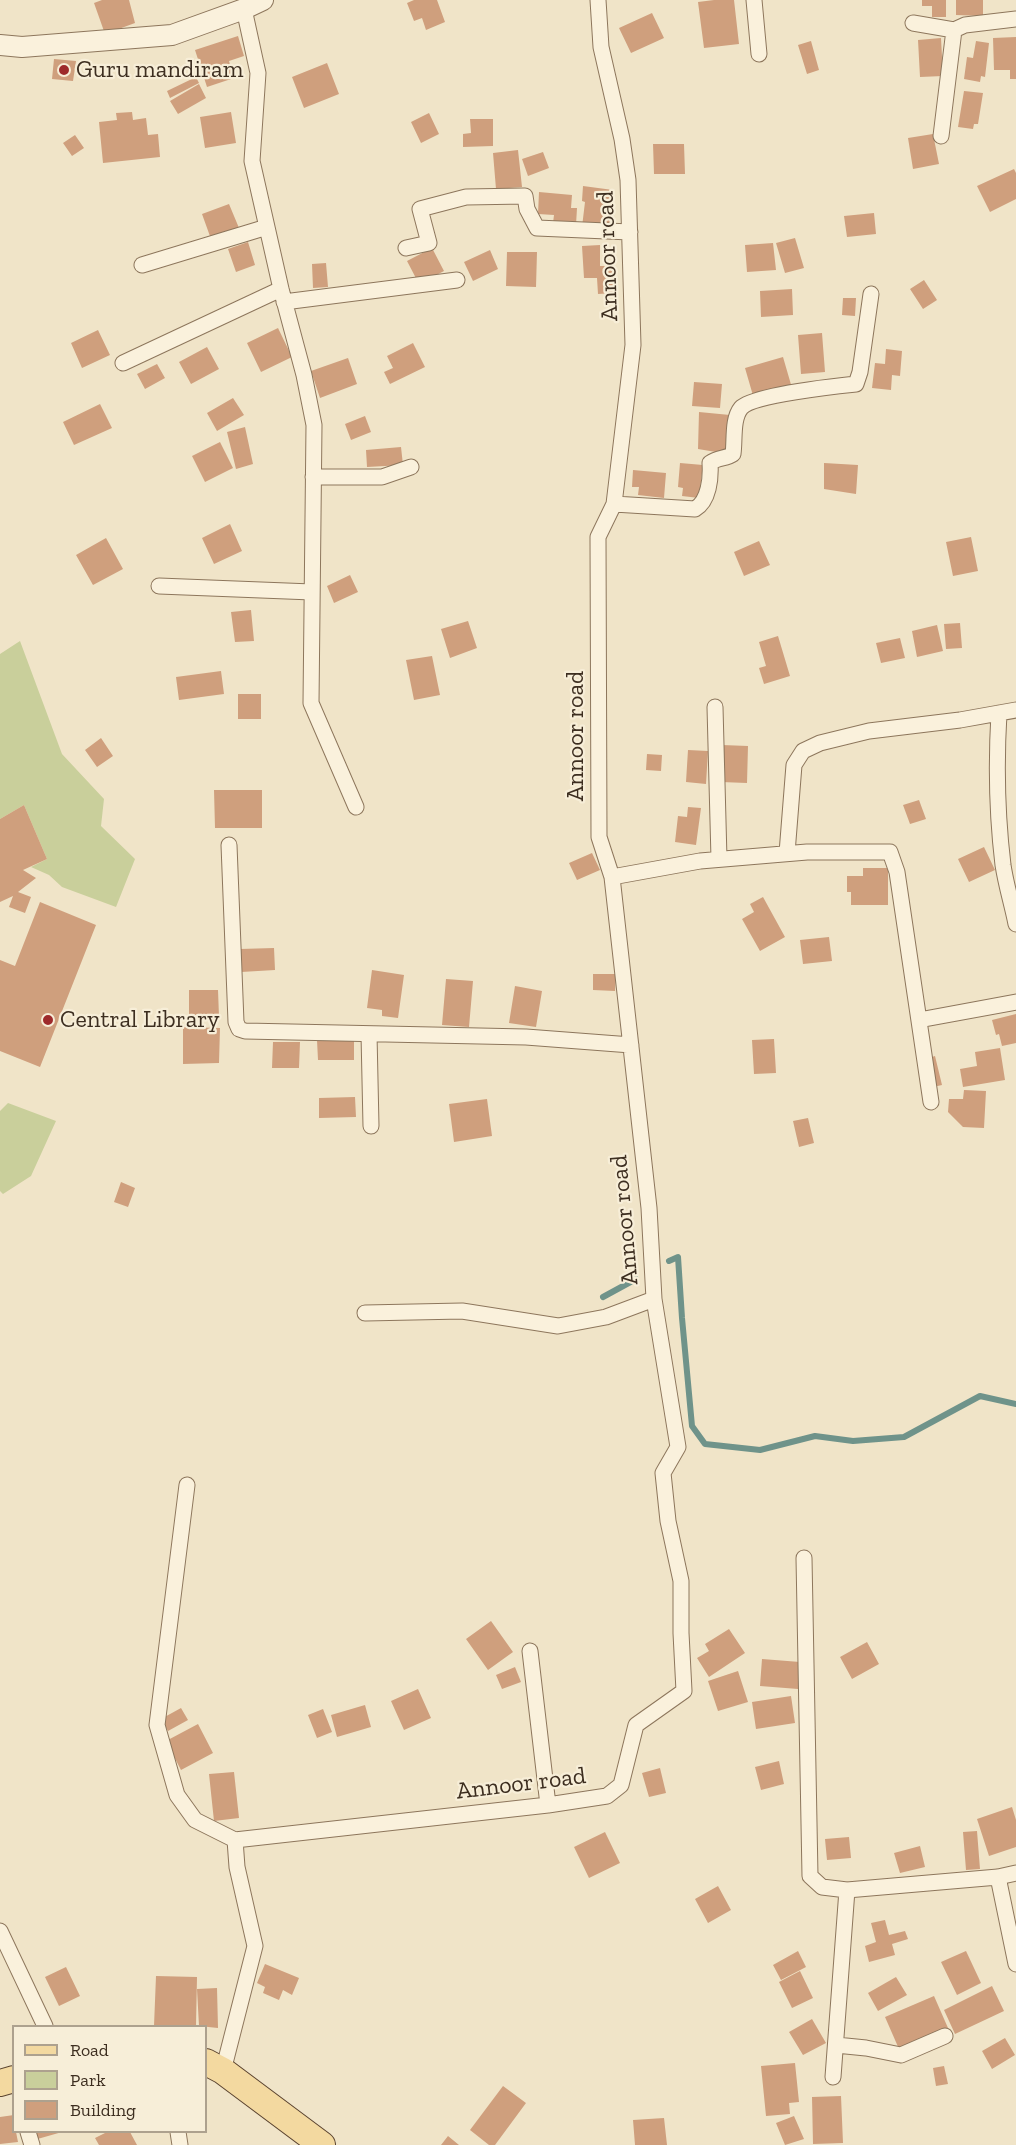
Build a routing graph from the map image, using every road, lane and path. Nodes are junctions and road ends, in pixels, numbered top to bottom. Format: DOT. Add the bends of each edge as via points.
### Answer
graph roads {
  1 [pos="263,0"];
  2 [pos="598,0"];
  3 [pos="754,0"];
  4 [pos="244,9"];
  5 [pos="1016,19"];
  6 [pos="913,22"];
  7 [pos="954,30"];
  8 [pos="0,45"];
  9 [pos="759,54"];
  10 [pos="941,136"];
  11 [pos="267,227"];
  12 [pos="630,232"];
  13 [pos="406,248"];
  14 [pos="142,265"];
  15 [pos="457,280"];
  16 [pos="872,294"];
  17 [pos="283,295"];
  18 [pos="123,363"];
  19 [pos="411,467"];
  20 [pos="313,477"];
  21 [pos="614,504"];
  22 [pos="159,586"];
  23 [pos="312,592"];
  24 [pos="715,707"];
  25 [pos="1016,710"];
  26 [pos="999,712"];
  27 [pos="356,807"];
  28 [pos="229,845"];
  29 [pos="787,853"];
  30 [pos="719,859"];
  31 [pos="612,877"];
  32 [pos="1016,924"];
  33 [pos="1016,1002"];
  34 [pos="919,1020"];
  35 [pos="369,1034"];
  36 [pos="631,1045"];
  37 [pos="931,1102"];
  38 [pos="371,1126"];
  39 [pos="654,1299"];
  40 [pos="365,1313"];
  41 [pos="187,1485"];
  42 [pos="804,1558"];
  43 [pos="530,1651"];
  44 [pos="548,1804"];
  45 [pos="235,1840"];
  46 [pos="1016,1873"];
  47 [pos="998,1877"];
  48 [pos="847,1890"];
  49 [pos="0,1931"];
  50 [pos="1016,1964"];
  51 [pos="45,2025"];
  52 [pos="945,2036"];
  53 [pos="836,2045"];
  54 [pos="214,2067"];
  55 [pos="833,2077"];
  56 [pos="322,2145"];
  1 -- 4 [label="street"];
  2 -- 12 [label="street, Annoor road" via="601,47 628,180"];
  3 -- 9 [label="street"];
  4 -- 8 [label="street" via="172,35 22,47"];
  4 -- 11 [label="street" via="258,73 252,162"];
  5 -- 7 [label="street" via="965,25"];
  6 -- 7 [label="street"];
  7 -- 10 [label="street"];
  11 -- 14 [label="street"];
  11 -- 17 [label="street"];
  12 -- 13 [label="street" via="537,228 525,196 466,198 420,209 429,243"];
  12 -- 21 [label="street, Annoor road" via="633,345"];
  15 -- 17 [label="street"];
  16 -- 21 [label="street" via="856,384 753,401 742,407 736,419 733,453 710,463 705,499 695,509"];
  17 -- 18 [label="street"];
  17 -- 20 [label="street" via="314,425"];
  19 -- 20 [label="street" via="381,477"];
  20 -- 23 [label="street"];
  21 -- 31 [label="street, Annoor road" via="598,537 599,837"];
  22 -- 23 [label="street"];
  23 -- 27 [label="street" via="311,703"];
  24 -- 30 [label="street"];
  25 -- 26 [label="street"];
  26 -- 29 [label="street" via="869,731 803,751 794,765"];
  26 -- 32 [label="street" via="1000,837"];
  28 -- 35 [label="street" via="239,1029"];
  29 -- 30 [label="street"];
  29 -- 34 [label="street" via="890,852 897,872"];
  30 -- 31 [label="street"];
  31 -- 36 [label="street, Annoor road"];
  33 -- 34 [label="street"];
  34 -- 37 [label="street"];
  35 -- 36 [label="street" via="526,1037"];
  35 -- 38 [label="street"];
  36 -- 39 [label="street, Annoor road" via="650,1208"];
  39 -- 40 [label="street" via="606,1317 558,1326 462,1311"];
  39 -- 44 [label="street, Annoor road" via="678,1447 663,1473 681,1581 684,1691 636,1725 621,1785 606,1796"];
  41 -- 45 [label="street" via="157,1725 177,1795 195,1820"];
  42 -- 48 [label="street" via="810,1876 822,1887"];
  43 -- 44 [label="street"];
  44 -- 45 [label="street, Annoor road"];
  45 -- 54 [label="street" via="237,1867 255,1946"];
  46 -- 47 [label="street"];
  47 -- 48 [label="street"];
  47 -- 50 [label="street"];
  48 -- 53 [label="street"];
  49 -- 51 [label="street"];
  52 -- 53 [label="street" via="901,2055"];
  53 -- 55 [label="street"];
  54 -- 56 [label="main road"];
}
